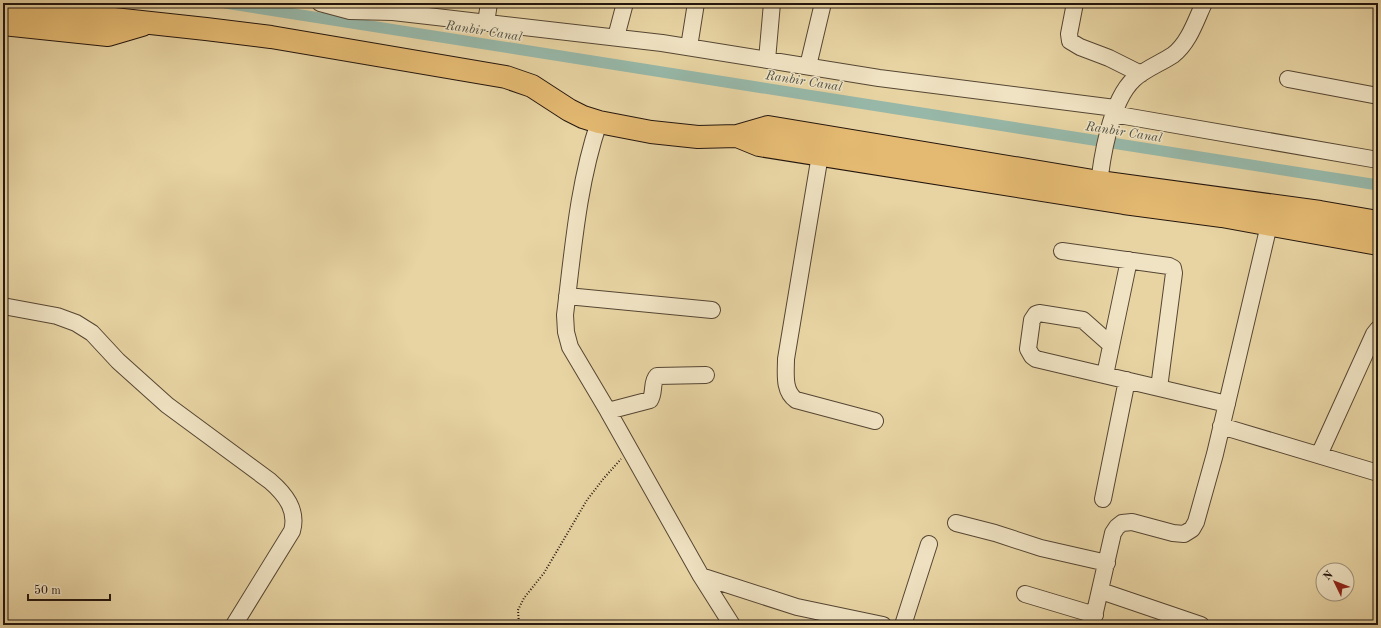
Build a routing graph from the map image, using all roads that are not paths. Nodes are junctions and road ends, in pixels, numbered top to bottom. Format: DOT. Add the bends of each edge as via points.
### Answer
graph roads {
  1 [pos="320,3"];
  2 [pos="489,3"];
  3 [pos="625,3"];
  4 [pos="696,3"];
  5 [pos="772,3"];
  6 [pos="823,3"];
  7 [pos="1075,3"];
  8 [pos="1204,3"];
  9 [pos="3,7"];
  10 [pos="381,7"];
  11 [pos="108,8"];
  12 [pos="151,23"];
  13 [pos="486,23"];
  14 [pos="3,24"];
  15 [pos="616,37"];
  16 [pos="689,47"];
  17 [pos="767,60"];
  18 [pos="808,66"];
  19 [pos="1141,74"];
  20 [pos="1288,79"];
  21 [pos="1378,96"];
  22 [pos="1114,111"];
  23 [pos="599,122"];
  24 [pos="737,136"];
  25 [pos="820,154"];
  26 [pos="1378,160"];
  27 [pos="1098,190"];
  28 [pos="1378,222"];
  29 [pos="1269,225"];
  30 [pos="1378,244"];
  31 [pos="1062,251"];
  32 [pos="1129,260"];
  33 [pos="567,296"];
  34 [pos="3,306"];
  35 [pos="712,310"];
  36 [pos="1378,329"];
  37 [pos="1110,344"];
  38 [pos="706,375"];
  39 [pos="1105,375"];
  40 [pos="1127,380"];
  41 [pos="1159,388"];
  42 [pos="1227,404"];
  43 [pos="608,411"];
  44 [pos="875,421"];
  45 [pos="1221,426"];
  46 [pos="1319,455"];
  47 [pos="1378,473"];
  48 [pos="1103,499"];
  49 [pos="956,523"];
  50 [pos="929,544"];
  51 [pos="1107,563"];
  52 [pos="701,576"];
  53 [pos="1101,591"];
  54 [pos="1025,594"];
  55 [pos="1094,620"];
  56 [pos="234,625"];
  57 [pos="732,625"];
  58 [pos="883,625"];
  59 [pos="902,625"];
  60 [pos="1201,625"];
  1 -- 10 [label="street" via="350,11"];
  2 -- 13 [label="street"];
  3 -- 15 [label="street"];
  4 -- 16 [label="street"];
  5 -- 17 [label="street"];
  6 -- 18 [label="street"];
  7 -- 19 [label="street" via="1069,34 1070,42"];
  8 -- 19 [label="street" via="1194,27 1179,50"];
  9 -- 11 [label="highway"];
  10 -- 13 [label="street"];
  11 -- 12 [label="highway"];
  12 -- 14 [label="highway" via="108,35"];
  12 -- 23 [label="highway" via="271,38 506,77 532,86 569,110"];
  13 -- 15 [label="street"];
  15 -- 16 [label="street"];
  16 -- 17 [label="street"];
  17 -- 18 [label="street"];
  18 -- 22 [label="street"];
  19 -- 22 [label="street" via="1122,94"];
  20 -- 21 [label="street"];
  22 -- 26 [label="street"];
  22 -- 27 [label="street"];
  23 -- 24 [label="highway" via="698,138"];
  23 -- 33 [label="street" via="582,187"];
  24 -- 25 [label="highway" via="759,145"];
  24 -- 27 [label="highway" via="768,127"];
  25 -- 27 [label="highway"];
  25 -- 44 [label="street" via="788,348 786,380 789,392 796,400"];
  27 -- 28 [label="highway" via="1320,212"];
  27 -- 29 [label="highway"];
  29 -- 30 [label="highway"];
  29 -- 42 [label="street"];
  31 -- 32 [label="street"];
  32 -- 37 [label="street"];
  32 -- 41 [label="street" via="1169,266 1174,270"];
  33 -- 35 [label="street"];
  33 -- 43 [label="street" via="564,315 570,347"];
  34 -- 56 [label="street" via="57,316 76,323 92,333 118,361 166,404 278,488 292,510 292,531"];
  36 -- 46 [label="street"];
  37 -- 39 [label="street"];
  37 -- 39 [label="street" via="1083,320 1042,313 1036,314 1032,320 1028,349 1032,356"];
  38 -- 43 [label="street" via="657,376 654,379 653,395 650,400"];
  39 -- 40 [label="street"];
  40 -- 41 [label="street"];
  40 -- 48 [label="street"];
  41 -- 42 [label="street"];
  42 -- 45 [label="street"];
  43 -- 52 [label="street"];
  45 -- 46 [label="street"];
  45 -- 51 [label="street" via="1192,529 1184,534 1132,522 1122,523 1113,533"];
  46 -- 47 [label="street"];
  49 -- 51 [label="street" via="1041,548"];
  50 -- 59 [label="street"];
  51 -- 53 [label="street"];
  52 -- 57 [label="street"];
  52 -- 58 [label="street" via="797,608"];
  53 -- 55 [label="street"];
  53 -- 60 [label="street"];
  54 -- 55 [label="street"];
}
